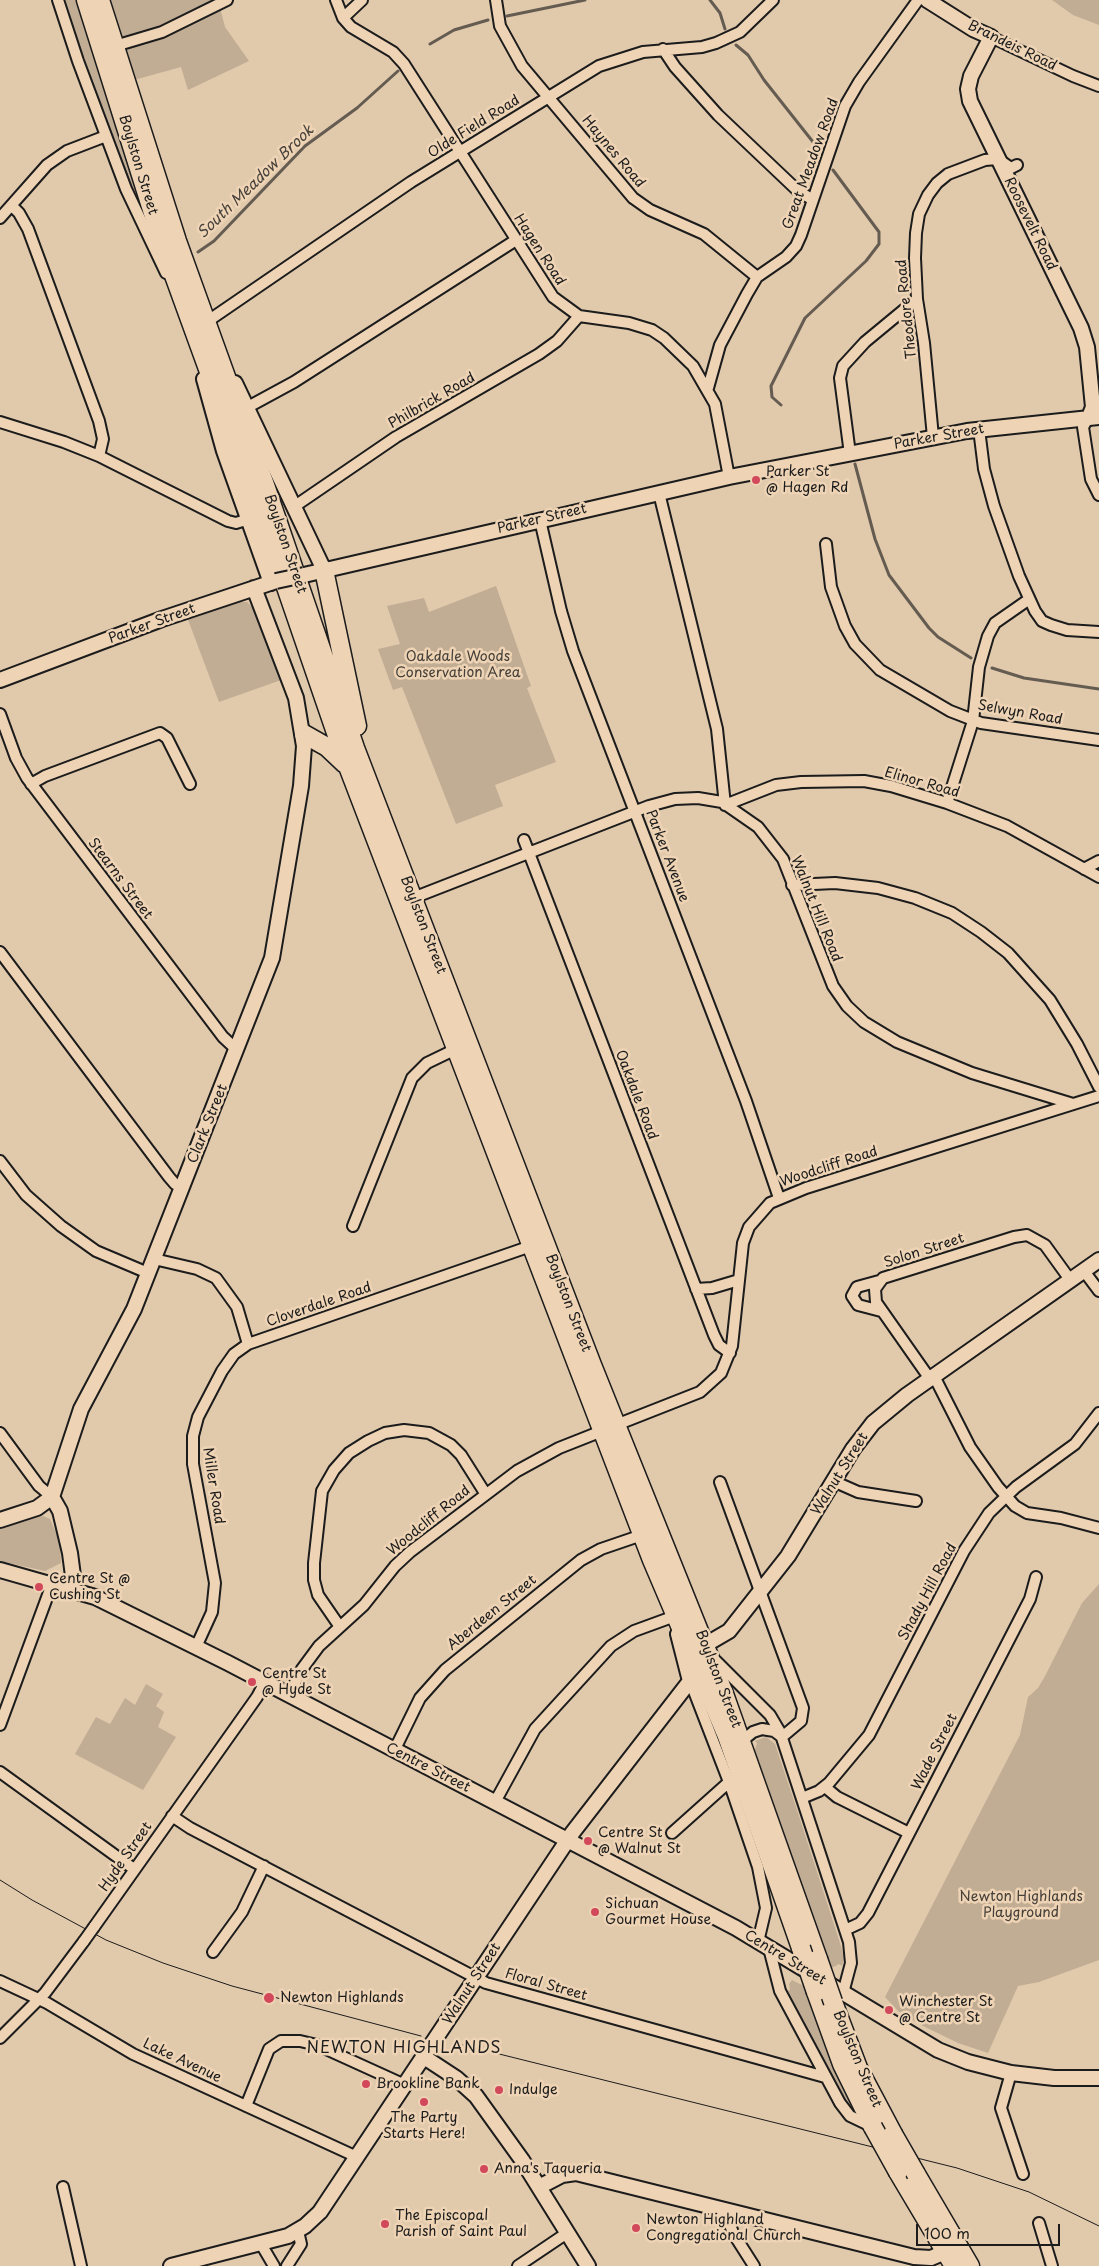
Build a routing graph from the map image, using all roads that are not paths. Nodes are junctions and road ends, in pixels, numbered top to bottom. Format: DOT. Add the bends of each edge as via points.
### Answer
graph roads {
  1 [pos="58,0"];
  2 [pos="86,0"];
  3 [pos="100,0"];
  4 [pos="227,0"];
  5 [pos="336,0"];
  6 [pos="362,0"];
  7 [pos="496,0"];
  8 [pos="773,0"];
  9 [pos="918,0"];
  10 [pos="927,0"];
  11 [pos="343,18"];
  12 [pos="991,37"];
  13 [pos="115,46"];
  14 [pos="663,49"];
  15 [pos="1099,86"];
  16 [pos="548,97"];
  17 [pos="106,136"];
  18 [pos="460,151"];
  19 [pos="998,159"];
  20 [pos="1018,165"];
  21 [pos="813,200"];
  22 [pos="12,206"];
  23 [pos="0,218"];
  24 [pos="516,240"];
  25 [pos="757,277"];
  26 [pos="917,299"];
  27 [pos="186,313"];
  28 [pos="579,316"];
  29 [pos="199,326"];
  30 [pos="708,388"];
  31 [pos="248,408"];
  32 [pos="1094,417"];
  33 [pos="0,422"];
  34 [pos="978,429"];
  35 [pos="933,437"];
  36 [pos="850,454"];
  37 [pos="99,456"];
  38 [pos="729,477"];
  39 [pos="659,493"];
  40 [pos="1099,495"];
  41 [pos="295,506"];
  42 [pos="250,520"];
  43 [pos="540,520"];
  44 [pos="826,544"];
  45 [pos="324,570"];
  46 [pos="274,582"];
  47 [pos="254,588"];
  48 [pos="1028,600"];
  49 [pos="1099,632"];
  50 [pos="0,680"];
  51 [pos="0,714"];
  52 [pos="973,720"];
  53 [pos="304,734"];
  54 [pos="1099,740"];
  55 [pos="348,766"];
  56 [pos="368,782"];
  57 [pos="31,784"];
  58 [pos="190,784"];
  59 [pos="947,803"];
  60 [pos="725,805"];
  61 [pos="635,811"];
  62 [pos="524,840"];
  63 [pos="529,852"];
  64 [pos="1099,860"];
  65 [pos="1084,869"];
  66 [pos="1099,877"];
  67 [pos="792,884"];
  68 [pos="413,898"];
  69 [pos="0,952"];
  70 [pos="456,1049"];
  71 [pos="237,1050"];
  72 [pos="1099,1087"];
  73 [pos="1099,1096"];
  74 [pos="1073,1104"];
  75 [pos="0,1160"];
  76 [pos="182,1188"];
  77 [pos="779,1198"];
  78 [pos="353,1226"];
  79 [pos="532,1246"];
  80 [pos="154,1259"];
  81 [pos="1099,1260"];
  82 [pos="1084,1271"];
  83 [pos="148,1274"];
  84 [pos="739,1280"];
  85 [pos="1071,1280"];
  86 [pos="879,1281"];
  87 [pos="696,1289"];
  88 [pos="1099,1291"];
  89 [pos="881,1311"];
  90 [pos="248,1344"];
  91 [pos="730,1353"];
  92 [pos="932,1377"];
  93 [pos="1099,1413"];
  94 [pos="609,1428"];
  95 [pos="0,1433"];
  96 [pos="833,1481"];
  97 [pos="720,1482"];
  98 [pos="485,1493"];
  99 [pos="52,1496"];
  100 [pos="1005,1496"];
  101 [pos="916,1501"];
  102 [pos="0,1520"];
  103 [pos="1099,1528"];
  104 [pos="642,1535"];
  105 [pos="0,1570"];
  106 [pos="1036,1577"];
  107 [pos="52,1584"];
  108 [pos="71,1589"];
  109 [pos="760,1591"];
  110 [pos="675,1616"];
  111 [pos="340,1627"];
  112 [pos="196,1647"];
  113 [pos="707,1650"];
  114 [pos="690,1681"];
  115 [pos="265,1682"];
  116 [pos="289,1695"];
  117 [pos="0,1724"];
  118 [pos="782,1737"];
  119 [pos="742,1742"];
  120 [pos="394,1751"];
  121 [pos="0,1772"];
  122 [pos="729,1782"];
  123 [pos="824,1788"];
  124 [pos="802,1798"];
  125 [pos="495,1802"];
  126 [pos="172,1816"];
  127 [pos="672,1833"];
  128 [pos="909,1833"];
  129 [pos="568,1840"];
  130 [pos="264,1866"];
  131 [pos="134,1869"];
  132 [pos="845,1930"];
  133 [pos="764,1945"];
  134 [pos="213,1952"];
  135 [pos="476,1978"];
  136 [pos="0,1981"];
  137 [pos="838,1998"];
  138 [pos="40,1999"];
  139 [pos="0,2038"];
  140 [pos="424,2057"];
  141 [pos="1011,2073"];
  142 [pos="826,2077"];
  143 [pos="1099,2078"];
  144 [pos="405,2085"];
  145 [pos="246,2106"];
  146 [pos="873,2127"];
  147 [pos="357,2157"];
  148 [pos="1023,2174"];
  149 [pos="63,2186"];
  150 [pos="539,2187"];
  151 [pos="729,2212"];
  152 [pos="1039,2223"];
  153 [pos="298,2231"];
  154 [pos="567,2233"];
  155 [pos="262,2244"];
  156 [pos="949,2259"];
  157 [pos="81,2266"];
  158 [pos="171,2266"];
  159 [pos="274,2266"];
  160 [pos="287,2266"];
  161 [pos="518,2266"];
  162 [pos="588,2266"];
  163 [pos="754,2266"];
  164 [pos="970,2266"];
  165 [pos="1052,2266"];
  1 -- 17 [label="street"];
  2 -- 27 [label="highway, Boylston Street"];
  3 -- 13 [label="highway, Boylston Street"];
  4 -- 13 [label="street" via="162,32"];
  5 -- 11 [label="street, Hagen Road"];
  6 -- 11 [label="street"];
  7 -- 16 [label="street, Haynes Road" via="500,26 508,43"];
  8 -- 14 [label="street, Olde Field Road" via="740,32 727,38 702,47"];
  9 -- 21 [label="street, Great Meadow Road" via="845,106"];
  10 -- 12 [label="main road, Brandeis Road"];
  11 -- 18 [label="street, Hagen Road" via="351,27 393,52 404,64"];
  12 -- 15 [label="street, Brandeis Road"];
  12 -- 19 [label="main road, Roosevelt Road" via="971,76 968,89 970,101"];
  13 -- 29 [label="highway, Boylston Street"];
  14 -- 16 [label="street, Olde Field Road" via="626,56 599,66"];
  14 -- 21 [label="street" via="718,115 797,190"];
  16 -- 18 [label="street, Olde Field Road"];
  16 -- 25 [label="street, Haynes Road" via="633,198 650,210 704,234"];
  17 -- 22 [label="street" via="74,148 54,160 36,176"];
  17 -- 27 [label="street" via="136,215"];
  18 -- 24 [label="street, Hagen Road"];
  18 -- 29 [label="street, Olde Field Road"];
  19 -- 20 [label="street, Theodore Road" via="1011,168"];
  19 -- 26 [label="street, Theodore Road" via="976,162 948,174 928,195 919,214 916,232"];
  19 -- 32 [label="main road, Roosevelt Road" via="1081,328 1087,347"];
  21 -- 25 [label="street, Great Meadow Road" via="796,246"];
  22 -- 23 [label="street"];
  22 -- 37 [label="street" via="28,229 99,420 103,439"];
  24 -- 28 [label="street, Hagen Road" via="553,297"];
  24 -- 31 [label="street"];
  25 -- 30 [label="street, Great Meadow Road" via="720,344"];
  26 -- 35 [label="street, Theodore Road"];
  26 -- 36 [label="street" via="865,342 843,366 840,378"];
  27 -- 29 [label="highway, Boylston Street"];
  28 -- 30 [label="street, Hagen Road" via="629,323 652,330 688,361"];
  28 -- 41 [label="street, Philbrick Road" via="557,341 539,354 396,437"];
  29 -- 31 [label="main road, Boylston Street"];
  29 -- 42 [label="main road, Boylston Street" via="224,451"];
  29 -- 55 [label="highway, Boylston Street"];
  29 -- 56 [label="highway, Boylston Street" via="265,485"];
  30 -- 38 [label="street, Hagen Road" via="715,404"];
  31 -- 41 [label="main road, Boylston Street"];
  32 -- 34 [label="main road, Parker Street"];
  32 -- 40 [label="street" via="1083,427 1091,479"];
  33 -- 37 [label="street"];
  34 -- 35 [label="main road, Parker Street"];
  34 -- 48 [label="street" via="994,506"];
  35 -- 36 [label="main road, Parker Street"];
  36 -- 38 [label="main road, Parker Street"];
  37 -- 42 [label="street" via="228,521"];
  38 -- 39 [label="main road, Parker Street"];
  39 -- 43 [label="main road, Parker Street"];
  39 -- 60 [label="street" via="717,728"];
  41 -- 45 [label="main road, Boylston Street"];
  42 -- 46 [label="main road, Boylston Street"];
  43 -- 45 [label="main road, Parker Street"];
  43 -- 61 [label="street, Parker Avenue" via="560,610 573,651"];
  44 -- 52 [label="street, Selwyn Road" via="831,587 844,626 855,644 880,670 906,688"];
  45 -- 46 [label="main road, Parker Street, bridge"];
  45 -- 56 [label="highway"];
  46 -- 47 [label="main road, Parker Street"];
  47 -- 50 [label="main road, Parker Street"];
  47 -- 53 [label="main road" via="296,698"];
  48 -- 49 [label="street" via="1042,621 1067,630"];
  48 -- 52 [label="street" via="1001,618 988,636 979,667"];
  51 -- 57 [label="street, Stearns Street" via="16,758"];
  52 -- 54 [label="street, Selwyn Road"];
  52 -- 59 [label="street"];
  53 -- 55 [label="highway" via="327,747"];
  53 -- 71 [label="main road, Clark Street" via="302,786 275,946"];
  55 -- 70 [label="highway, Boylston Street"];
  56 -- 68 [label="highway, Boylston Street"];
  57 -- 58 [label="street" via="160,733 165,735"];
  57 -- 71 [label="street, Stearns Street" via="223,1037"];
  59 -- 60 [label="street, Elinor Road" via="891,786 835,781 776,786"];
  59 -- 65 [label="street, Elinor Road" via="1007,826"];
  60 -- 61 [label="street, Walnut Hill Road" via="698,798 675,799"];
  60 -- 67 [label="street, Walnut Hill Road" via="758,827 773,844 783,859"];
  61 -- 63 [label="street, Walnut Hill Road"];
  61 -- 77 [label="street, Parker Avenue" via="746,1101"];
  62 -- 63 [label="street, Oakdale Road"];
  63 -- 68 [label="street, Walnut Hill Road"];
  63 -- 87 [label="street, Oakdale Road"];
  64 -- 65 [label="street"];
  65 -- 66 [label="street, Elinor Road"];
  67 -- 72 [label="street" via="835,883 878,888 952,913 981,932 1014,959 1050,1000"];
  67 -- 74 [label="street, Walnut Hill Road" via="833,986 846,1006 864,1022 897,1042 972,1074"];
  68 -- 94 [label="highway, Boylston Street"];
  69 -- 76 [label="street" via="169,1177"];
  70 -- 78 [label="street" via="427,1063 412,1078"];
  70 -- 79 [label="highway, Boylston Street"];
  71 -- 76 [label="main road, Clark Street"];
  73 -- 74 [label="street, Woodcliff Road"];
  74 -- 77 [label="street, Woodcliff Road"];
  75 -- 83 [label="street" via="26,1195 61,1226 96,1251"];
  76 -- 80 [label="main road, Clark Street"];
  77 -- 84 [label="street, Woodcliff Road" via="757,1215 749,1227 743,1243"];
  79 -- 90 [label="street, Cloverdale Road"];
  79 -- 94 [label="highway, Boylston Street"];
  80 -- 83 [label="main road, Clark Street"];
  80 -- 90 [label="street" via="197,1269 216,1278 237,1307"];
  81 -- 82 [label="main road, Walnut Street"];
  82 -- 85 [label="main road, Walnut Street"];
  82 -- 88 [label="street"];
  83 -- 99 [label="main road, Clark Street" via="126,1326 81,1409"];
  84 -- 87 [label="street"];
  84 -- 91 [label="street, Woodcliff Road"];
  85 -- 86 [label="street, Solon Street" via="1044,1245 1027,1235 887,1275"];
  85 -- 92 [label="main road, Walnut Street"];
  86 -- 89 [label="street, Solon Street" via="875,1298"];
  86 -- 89 [label="street" via="857,1287 852,1296 858,1306"];
  87 -- 91 [label="street, Oakdale Road" via="716,1340"];
  89 -- 92 [label="street, Solon Street"];
  90 -- 112 [label="street, Miller Road" via="234,1354 222,1371 198,1417 193,1436 193,1464 215,1583 212,1612"];
  91 -- 94 [label="street, Woodcliff Road" via="721,1374 705,1389"];
  92 -- 96 [label="main road, Walnut Street" via="873,1423"];
  92 -- 100 [label="street, Solon Street" via="964,1438"];
  93 -- 100 [label="street, Shady Hill Road" via="1075,1444"];
  94 -- 98 [label="street, Woodcliff Road" via="549,1452"];
  94 -- 104 [label="highway, Boylston Street"];
  94 -- 113 [label="highway, Boylston Street"];
  95 -- 99 [label="street" via="39,1486"];
  96 -- 101 [label="street" via="858,1492"];
  96 -- 109 [label="main road, Walnut Street" via="798,1542"];
  97 -- 109 [label="street"];
  98 -- 111 [label="street, Woodcliff Road" via="402,1558 364,1605"];
  98 -- 111 [label="street" via="461,1454 429,1433 404,1430 386,1433 349,1453 322,1491 314,1563 318,1594"];
  99 -- 102 [label="main road" via="36,1508"];
  99 -- 108 [label="main road" via="60,1511 70,1552"];
  100 -- 103 [label="street, Solon Street" via="1027,1513"];
  100 -- 123 [label="street, Shady Hill Road" via="989,1513 964,1551 869,1735"];
  104 -- 110 [label="highway, Boylston Street"];
  104 -- 120 [label="street, Aberdeen Street" via="601,1549 581,1560 445,1670 420,1698"];
  105 -- 107 [label="main road, Centre Street"];
  106 -- 128 [label="street, Wade Street" via="1030,1599"];
  107 -- 108 [label="main road, Centre Street"];
  107 -- 117 [label="street"];
  108 -- 112 [label="main road, Centre Street" via="103,1600"];
  109 -- 113 [label="main road, Walnut Street" via="729,1631"];
  109 -- 118 [label="street" via="803,1708 800,1723"];
  110 -- 114 [label="main road"];
  110 -- 125 [label="street" via="634,1631 611,1646 535,1729"];
  110 -- 146 [label="highway, Boylston Street, bridge" via="733,1752 842,2064"];
  111 -- 116 [label="street, Woodcliff Road" via="314,1653"];
  112 -- 115 [label="main road, Centre Street"];
  113 -- 118 [label="street" via="770,1715"];
  113 -- 119 [label="highway, Boylston Street"];
  114 -- 122 [label="street"];
  114 -- 129 [label="main road, Walnut Street"];
  115 -- 116 [label="main road, Centre Street"];
  115 -- 126 [label="street, Hyde Street"];
  116 -- 120 [label="main road, Centre Street"];
  118 -- 119 [label="street" via="774,1731 762,1729"];
  118 -- 124 [label="street"];
  119 -- 137 [label="highway, Boylston Street, bridge" via="818,1959"];
  120 -- 125 [label="main road, Centre Street"];
  121 -- 131 [label="street"];
  122 -- 127 [label="street"];
  122 -- 133 [label="street" via="766,1900"];
  123 -- 124 [label="street, Shady Hill Road"];
  123 -- 128 [label="street"];
  124 -- 132 [label="street"];
  125 -- 129 [label="main road, Centre Street"];
  126 -- 130 [label="street, Floral Street"];
  126 -- 131 [label="street, Hyde Street"];
  128 -- 132 [label="street, Wade Street" via="868,1914"];
  129 -- 133 [label="main road, Centre Street"];
  129 -- 135 [label="main road, Walnut Street"];
  130 -- 134 [label="street" via="242,1912"];
  130 -- 135 [label="street, Floral Street"];
  131 -- 138 [label="street, Hyde Street, bridge"];
  132 -- 137 [label="street" via="852,1964"];
  133 -- 137 [label="main road, Centre Street"];
  133 -- 142 [label="street" via="780,1991"];
  135 -- 140 [label="main road, Walnut Street"];
  135 -- 142 [label="street, Floral Street"];
  136 -- 138 [label="street, Lake Avenue"];
  137 -- 141 [label="main road, Centre Street" via="938,2050"];
  137 -- 164 [label="highway, Boylston Street, bridge" via="858,2068"];
  138 -- 139 [label="street, Hyde Street"];
  138 -- 145 [label="street, Lake Avenue" via="133,2054"];
  140 -- 144 [label="main road, Walnut Street"];
  140 -- 150 [label="main road" via="476,2096"];
  141 -- 143 [label="main road, Centre Street" via="1054,2078"];
  141 -- 148 [label="street" via="1001,2108"];
  142 -- 146 [label="street" via="846,2113"];
  144 -- 145 [label="street" via="317,2045 281,2041 270,2049"];
  144 -- 147 [label="main road, Walnut Street"];
  145 -- 147 [label="street, Lake Avenue"];
  146 -- 156 [label="highway, Boylston Street, bridge"];
  147 -- 153 [label="main road, Walnut Street" via="320,2212"];
  149 -- 157 [label="street"];
  150 -- 151 [label="main road" via="562,2175 576,2173"];
  150 -- 154 [label="main road"];
  151 -- 156 [label="main road" via="914,2257"];
  151 -- 163 [label="street" via="733,2233"];
  152 -- 165 [label="street"];
  153 -- 155 [label="main road, Walnut Street"];
  153 -- 160 [label="street" via="301,2244"];
  154 -- 161 [label="street"];
  154 -- 162 [label="main road"];
  155 -- 158 [label="main road, Walnut Street"];
  155 -- 159 [label="street"];
}
